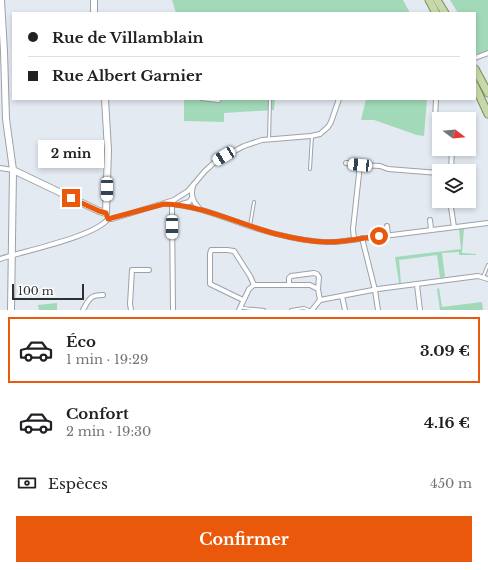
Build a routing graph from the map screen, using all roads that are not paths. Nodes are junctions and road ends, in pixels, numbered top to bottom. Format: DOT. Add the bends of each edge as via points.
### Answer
graph roads {
  1 [pos="0,0"];
  2 [pos="94,0"];
  3 [pos="429,0"];
  4 [pos="437,0"];
  5 [pos="94,12"];
  6 [pos="435,12"];
  7 [pos="444,12"];
  8 [pos="488,53"];
  9 [pos="476,58"];
  10 [pos="476,71"];
  11 [pos="476,88"];
  12 [pos="488,93"];
  13 [pos="105,100"];
  14 [pos="270,100"];
  15 [pos="339,100"];
  16 [pos="436,100"];
  17 [pos="435,112"];
  18 [pos="488,114"];
  19 [pos="312,136"];
  20 [pos="269,140"];
  21 [pos="346,163"];
  22 [pos="360,165"];
  23 [pos="0,168"];
  24 [pos="310,169"];
  25 [pos="13,170"];
  26 [pos="432,172"];
  27 [pos="194,182"];
  28 [pos="192,198"];
  29 [pos="173,202"];
  30 [pos="254,202"];
  31 [pos="179,205"];
  32 [pos="200,208"];
  33 [pos="451,208"];
  34 [pos="107,216"];
  35 [pos="430,220"];
  36 [pos="488,223"];
  37 [pos="250,226"];
  38 [pos="387,226"];
  39 [pos="454,227"];
  40 [pos="431,230"];
  41 [pos="388,235"];
  42 [pos="362,238"];
  43 [pos="354,239"];
  44 [pos="12,255"];
  45 [pos="0,259"];
  46 [pos="488,265"];
  47 [pos="149,270"];
  48 [pos="486,278"];
  49 [pos="254,285"];
  50 [pos="289,285"];
  51 [pos="417,285"];
  52 [pos="318,289"];
  53 [pos="375,290"];
  54 [pos="103,295"];
  55 [pos="342,296"];
  56 [pos="243,300"];
  57 [pos="320,300"];
  58 [pos="240,309"];
  59 [pos="11,310"];
  60 [pos="83,310"];
  61 [pos="131,310"];
  62 [pos="172,310"];
  63 [pos="264,310"];
  64 [pos="291,310"];
  65 [pos="310,310"];
  66 [pos="345,310"];
  67 [pos="378,310"];
  68 [pos="420,310"];
  1 -- 25 [label="street" via="6,119"];
  2 -- 5 [label="street"];
  3 -- 6 [label="main road"];
  4 -- 7 [label="main road"];
  8 -- 9 [label="street"];
  10 -- 12 [label="main road"];
  11 -- 18 [label="main road"];
  13 -- 34 [label="street" via="108,150"];
  14 -- 20 [label="lane"];
  15 -- 19 [label="street" via="328,127 320,134"];
  16 -- 17 [label="street"];
  19 -- 20 [label="street"];
  19 -- 24 [label="lane"];
  20 -- 27 [label="street" via="254,142 224,156"];
  21 -- 22 [label="street"];
  22 -- 26 [label="street"];
  22 -- 43 [label="street"];
  23 -- 25 [label="street"];
  25 -- 34 [label="street"];
  25 -- 44 [label="street"];
  27 -- 28 [label="street"];
  27 -- 29 [label="street" via="188,191"];
  28 -- 31 [label="street"];
  28 -- 32 [label="street"];
  29 -- 31 [label="street"];
  29 -- 34 [label="street"];
  29 -- 62 [label="street"];
  30 -- 37 [label="lane"];
  31 -- 32 [label="street"];
  32 -- 37 [label="street"];
  33 -- 39 [label="street"];
  34 -- 44 [label="street" via="103,225 72,238"];
  35 -- 40 [label="street"];
  36 -- 39 [label="street"];
  37 -- 43 [label="street" via="317,242"];
  38 -- 41 [label="street"];
  39 -- 40 [label="street"];
  40 -- 41 [label="street"];
  41 -- 42 [label="street"];
  42 -- 43 [label="street"];
  42 -- 53 [label="street"];
  44 -- 45 [label="street"];
  44 -- 59 [label="street"];
  46 -- 48 [label="lane"];
  47 -- 61 [label="street" via="132,270"];
  48 -- 51 [label="street" via="478,276"];
  49 -- 50 [label="street"];
  49 -- 56 [label="street"];
  49 -- 56 [label="street" via="234,251 211,250 210,284"];
  50 -- 52 [label="street" via="310,285"];
  50 -- 52 [label="street" via="291,276 314,273 319,277"];
  51 -- 53 [label="street"];
  51 -- 68 [label="street"];
  52 -- 57 [label="street"];
  53 -- 55 [label="street"];
  53 -- 67 [label="street"];
  54 -- 60 [label="street" via="91,297"];
  55 -- 57 [label="street"];
  55 -- 66 [label="street"];
  56 -- 58 [label="street"];
  57 -- 65 [label="street"];
  58 -- 63 [label="lane"];
  64 -- 65 [label="lane"];
}
